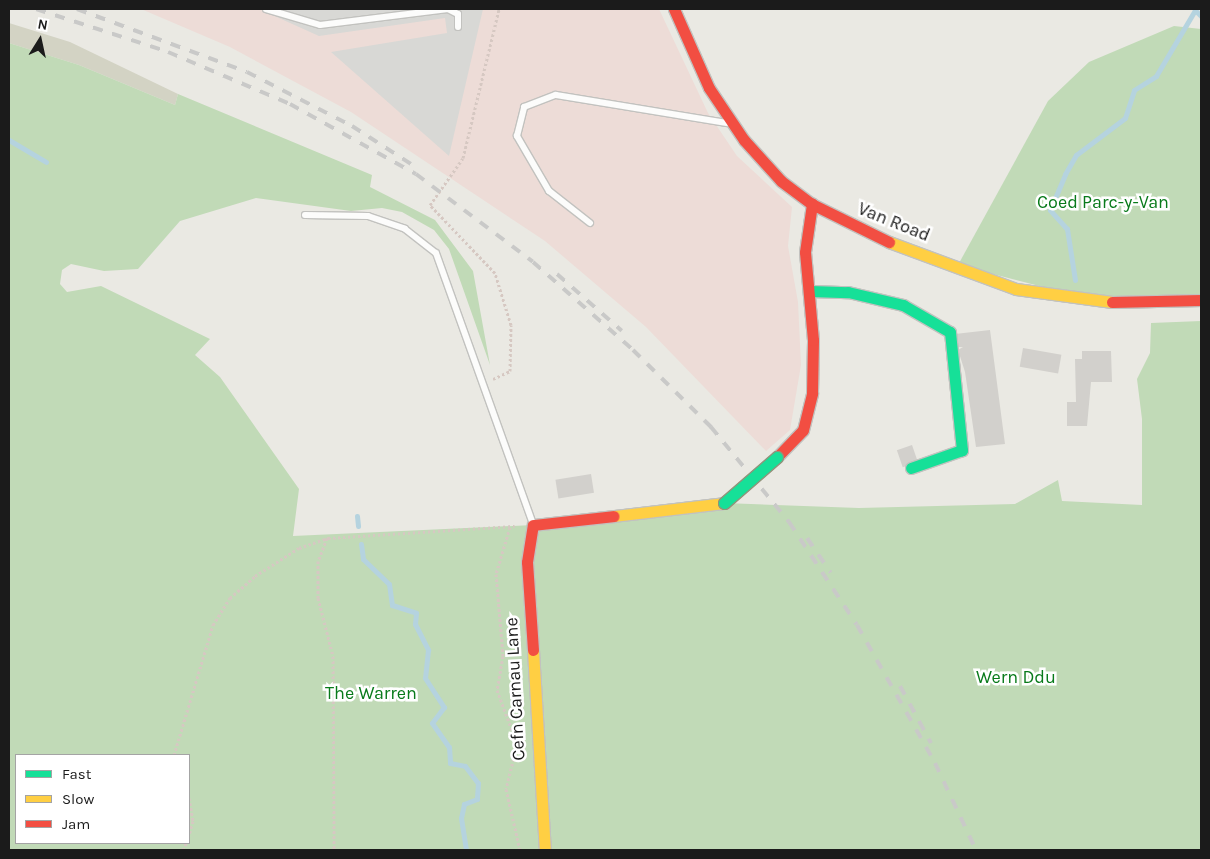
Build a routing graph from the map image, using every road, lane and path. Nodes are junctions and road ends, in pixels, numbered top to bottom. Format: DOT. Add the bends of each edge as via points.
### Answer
graph roads {
  1 [pos="266,9"];
  2 [pos="499,9"];
  3 [pos="674,9"];
  4 [pos="458,27"];
  5 [pos="733,124"];
  6 [pos="812,204"];
  7 [pos="306,215"];
  8 [pos="590,223"];
  9 [pos="810,291"];
  10 [pos="1201,300"];
  11 [pos="482,385"];
  12 [pos="911,468"];
  13 [pos="533,525"];
  14 [pos="510,527"];
  15 [pos="328,538"];
  16 [pos="174,754"];
  17 [pos="190,804"];
  18 [pos="190,832"];
  19 [pos="334,850"];
  20 [pos="520,850"];
  21 [pos="545,850"];
  1 -- 4 [label="lane" via="320,25 448,9 458,14"];
  2 -- 11 [label="path" via="463,158 430,205 495,273 511,325 510,372"];
  3 -- 5 [label="street, Van Road" via="709,88"];
  5 -- 6 [label="street, Van Road" via="780,181"];
  5 -- 8 [label="lane" via="556,95 524,107 517,136 549,191"];
  6 -- 9 [label="street" via="805,252"];
  6 -- 10 [label="street, Van Road" via="881,239 1016,289 1102,302"];
  7 -- 11 [label="lane" via="368,216 405,229 436,254"];
  9 -- 12 [label="street" via="848,292 903,305 950,332 962,450"];
  9 -- 13 [label="street, bridge" via="812,393 803,430 724,503"];
  11 -- 13 [label="lane"];
  13 -- 14 [label="path"];
  13 -- 21 [label="street, Cefn Carnau Lane" via="527,580"];
  14 -- 15 [label="path"];
  14 -- 20 [label="path" via="496,574 503,656 497,690 517,744 506,789"];
  15 -- 16 [label="path" via="278,562 230,598 213,625"];
  15 -- 19 [label="path" via="318,561 318,598 333,656"];
  17 -- 18 [label="path" via="193,821"];
}
